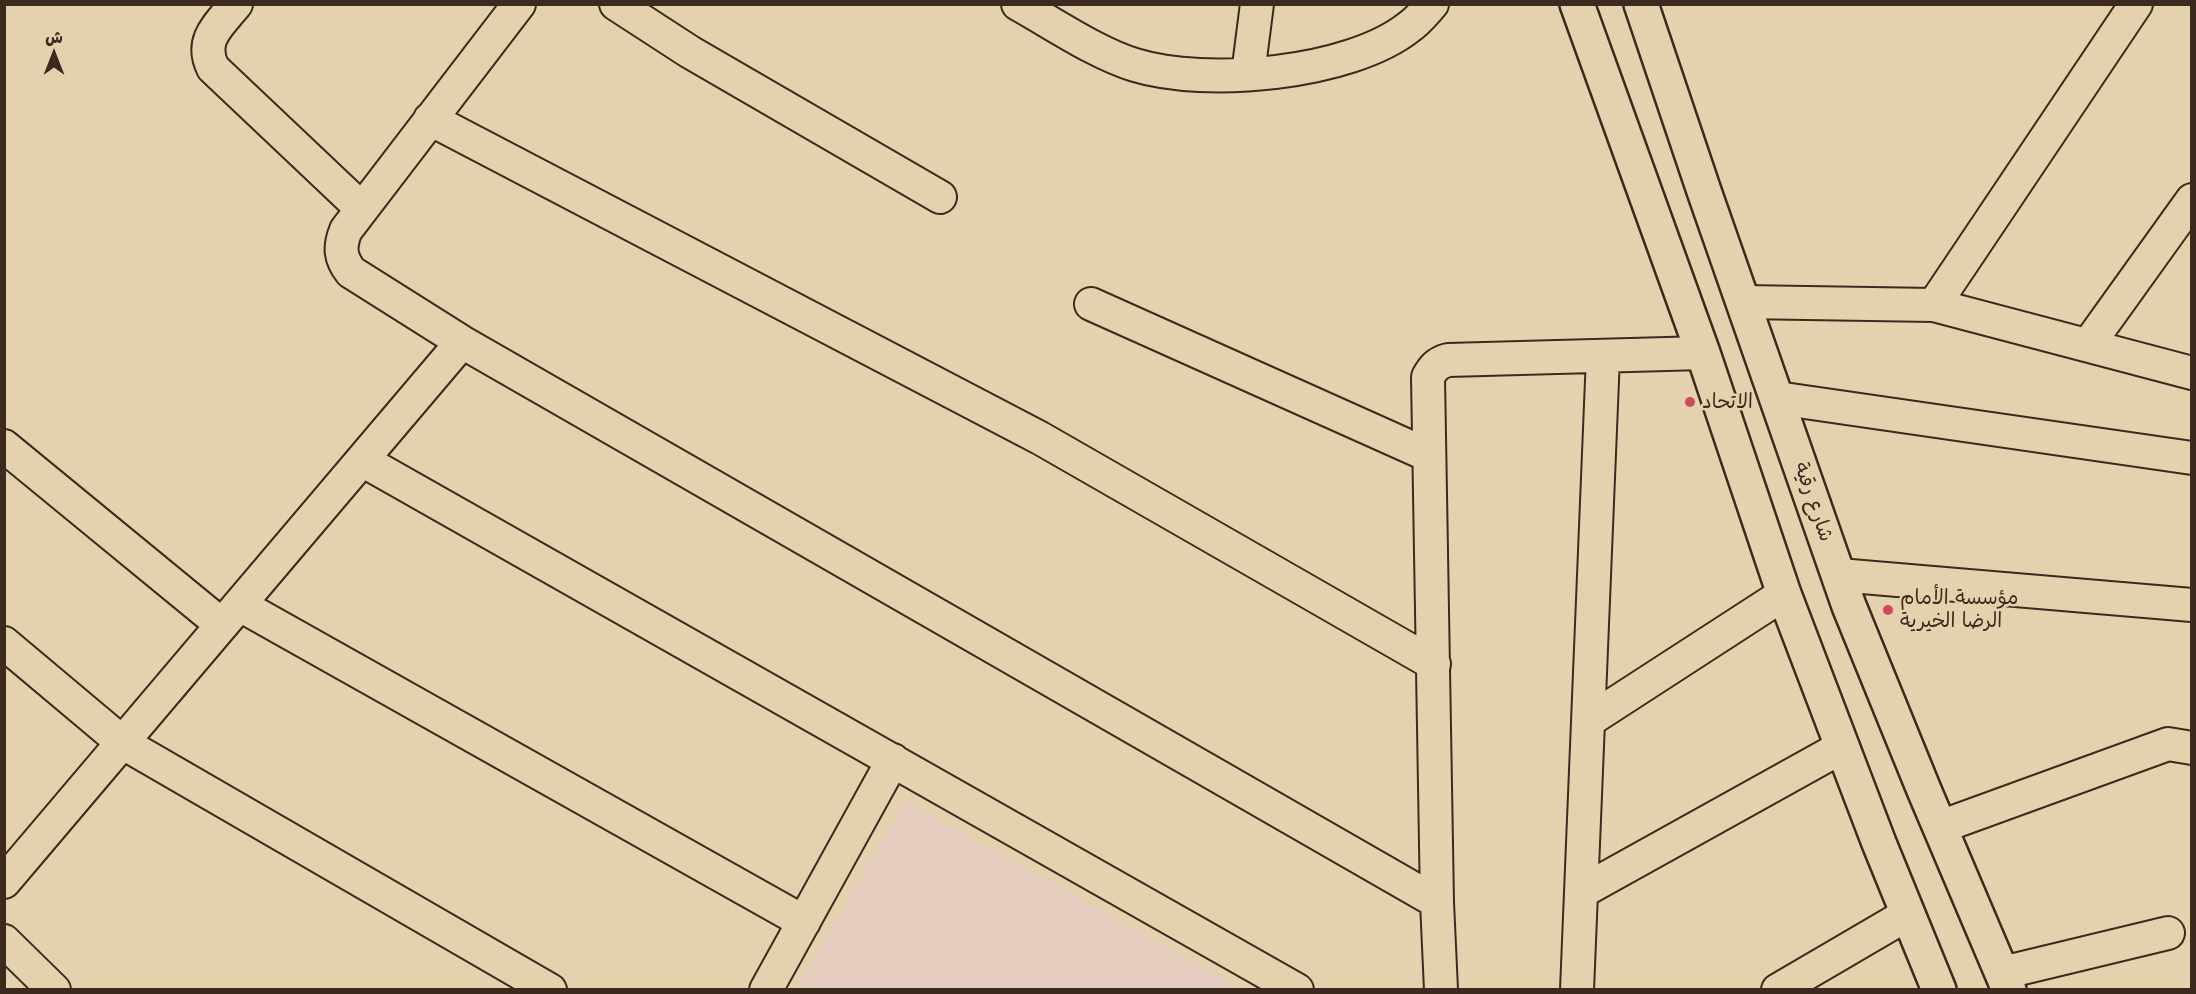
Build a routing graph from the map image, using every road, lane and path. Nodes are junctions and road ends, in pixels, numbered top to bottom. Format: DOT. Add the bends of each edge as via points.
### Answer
graph roads {
  1 [pos="236,4"];
  2 [pos="519,4"];
  3 [pos="616,4"];
  4 [pos="1018,4"];
  5 [pos="1257,4"];
  6 [pos="1432,4"];
  7 [pos="1601,4"];
  8 [pos="2136,4"];
  9 [pos="1640,8"];
  10 [pos="1581,19"];
  11 [pos="1248,74"];
  12 [pos="430,119"];
  13 [pos="940,197"];
  14 [pos="2192,200"];
  15 [pos="362,210"];
  16 [pos="1743,302"];
  17 [pos="1091,304"];
  18 [pos="1934,305"];
  19 [pos="462,342"];
  20 [pos="2088,345"];
  21 [pos="1703,353"];
  22 [pos="1603,356"];
  23 [pos="2192,373"];
  24 [pos="1777,398"];
  25 [pos="4,446"];
  26 [pos="1428,454"];
  27 [pos="2192,458"];
  28 [pos="362,460"];
  29 [pos="1839,575"];
  30 [pos="1784,594"];
  31 [pos="2192,605"];
  32 [pos="231,615"];
  33 [pos="4,643"];
  34 [pos="1434,664"];
  35 [pos="1588,721"];
  36 [pos="123,743"];
  37 [pos="1842,747"];
  38 [pos="2192,748"];
  39 [pos="893,760"];
  40 [pos="1940,827"];
  41 [pos="4,882"];
  42 [pos="1581,892"];
  43 [pos="1437,902"];
  44 [pos="1908,914"];
  45 [pos="804,922"];
  46 [pos="2168,933"];
  47 [pos="4,941"];
  48 [pos="2006,981"];
  49 [pos="54,990"];
  50 [pos="550,990"];
  51 [pos="766,990"];
  52 [pos="1297,990"];
  53 [pos="1441,990"];
  54 [pos="1577,990"];
  55 [pos="1778,990"];
  56 [pos="1939,990"];
  1 -- 15 [label="street" via="207,47 213,68"];
  2 -- 12 [label="street"];
  3 -- 13 [label="street" via="690,52"];
  4 -- 11 [label="street" via="1136,65 1182,74"];
  5 -- 11 [label="street"];
  6 -- 11 [label="street" via="1409,28 1356,54 1299,69"];
  7 -- 10 [label="street" via="1587,23"];
  8 -- 18 [label="street"];
  9 -- 16 [label="street, شارع رقية"];
  10 -- 21 [label="street"];
  12 -- 15 [label="street"];
  12 -- 34 [label="street" via="1040,438"];
  14 -- 20 [label="street"];
  15 -- 19 [label="street" via="341,242 341,255 351,272"];
  16 -- 18 [label="street"];
  16 -- 24 [label="street, شارع رقية"];
  17 -- 26 [label="street"];
  18 -- 20 [label="street"];
  19 -- 28 [label="street"];
  19 -- 43 [label="street"];
  20 -- 23 [label="street"];
  21 -- 22 [label="street"];
  21 -- 30 [label="street"];
  22 -- 26 [label="street" via="1439,363 1428,377"];
  22 -- 35 [label="street"];
  24 -- 27 [label="street"];
  24 -- 29 [label="street, شارع رقية"];
  25 -- 32 [label="street"];
  26 -- 34 [label="street"];
  28 -- 32 [label="street"];
  28 -- 39 [label="street"];
  29 -- 31 [label="street"];
  29 -- 40 [label="street, شارع رقية"];
  30 -- 35 [label="street"];
  30 -- 37 [label="street"];
  32 -- 36 [label="street"];
  32 -- 45 [label="street"];
  33 -- 36 [label="street"];
  34 -- 43 [label="street"];
  35 -- 42 [label="street"];
  36 -- 41 [label="street"];
  36 -- 50 [label="street"];
  37 -- 42 [label="street"];
  37 -- 44 [label="street"];
  38 -- 40 [label="street" via="2168,744"];
  39 -- 45 [label="street"];
  39 -- 52 [label="street"];
  40 -- 48 [label="street, شارع رقية"];
  42 -- 54 [label="street"];
  43 -- 53 [label="street"];
  44 -- 55 [label="street"];
  44 -- 56 [label="street"];
  45 -- 51 [label="street"];
  46 -- 48 [label="street"];
  47 -- 49 [label="street"];
}
